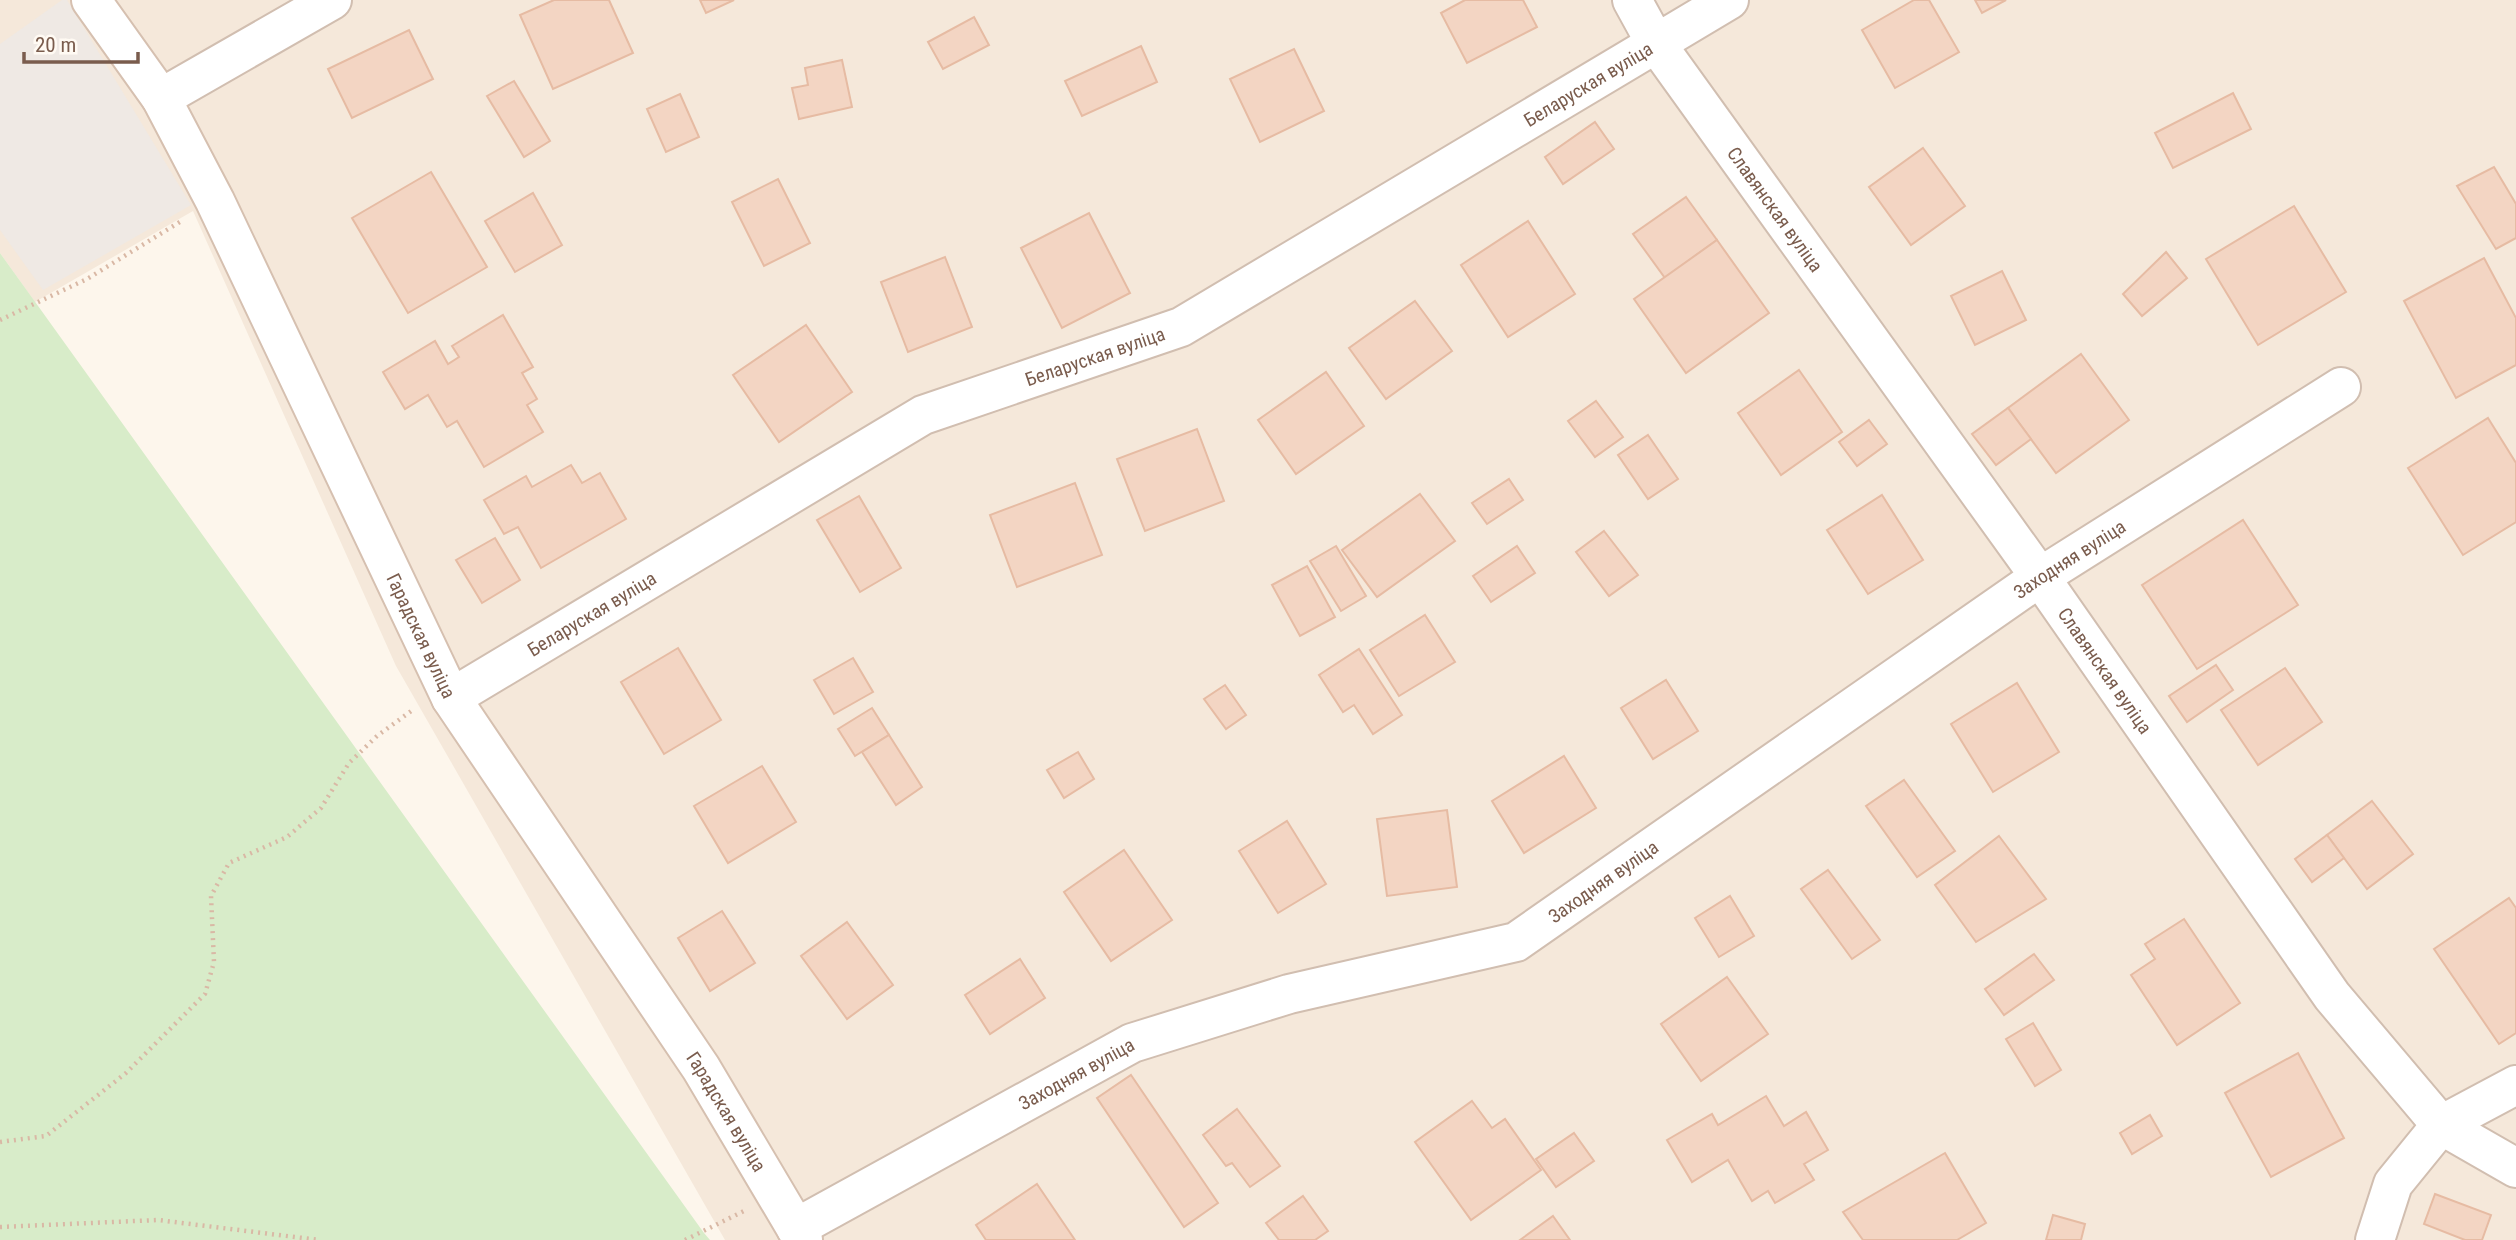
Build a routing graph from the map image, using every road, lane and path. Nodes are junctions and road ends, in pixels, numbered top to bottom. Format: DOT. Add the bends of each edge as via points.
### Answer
graph roads {
  1 [pos="91,0"];
  2 [pos="332,0"];
  3 [pos="1632,0"];
  4 [pos="1730,0"];
  5 [pos="1655,43"];
  6 [pos="161,98"];
  7 [pos="215,201"];
  8 [pos="0,320"];
  9 [pos="2341,387"];
  10 [pos="2040,577"];
  11 [pos="444,682"];
  12 [pos="2516,1085"];
  13 [pos="2441,1125"];
  14 [pos="0,1142"];
  15 [pos="2516,1168"];
  16 [pos="776,1195"];
  17 [pos="0,1227"];
  18 [pos="799,1234"];
  19 [pos="318,1240"];
  20 [pos="685,1240"];
  21 [pos="2375,1240"];
  1 -- 6 [label="street, Гарадская вуліца"];
  2 -- 6 [label="street"];
  3 -- 5 [label="street, Славянская вуліца"];
  4 -- 5 [label="street, Беларуская вуліца"];
  5 -- 10 [label="street, Славянская вуліца"];
  5 -- 11 [label="street, Беларуская вуліца" via="1181,327 923,415"];
  6 -- 7 [label="street, Гарадская вуліца"];
  7 -- 8 [label="path" via="87,279"];
  7 -- 11 [label="street, Гарадская вуліца"];
  9 -- 10 [label="street, Заходняя вуліца"];
  10 -- 13 [label="street, Славянская вуліца" via="2332,996"];
  10 -- 18 [label="street, Заходняя вуліца" via="1516,942 1289,994 1132,1043"];
  11 -- 14 [label="path" via="349,763 321,808 287,837 229,863 211,896 214,962 205,994 126,1073 46,1136"];
  11 -- 16 [label="street, Гарадская вуліца" via="701,1068"];
  12 -- 13 [label="street"];
  13 -- 15 [label="street, Славянская вуліца"];
  13 -- 21 [label="street" via="2393,1184"];
  16 -- 18 [label="street, Гарадская вуліца"];
  16 -- 20 [label="path"];
  17 -- 19 [label="path" via="158,1220"];
}
